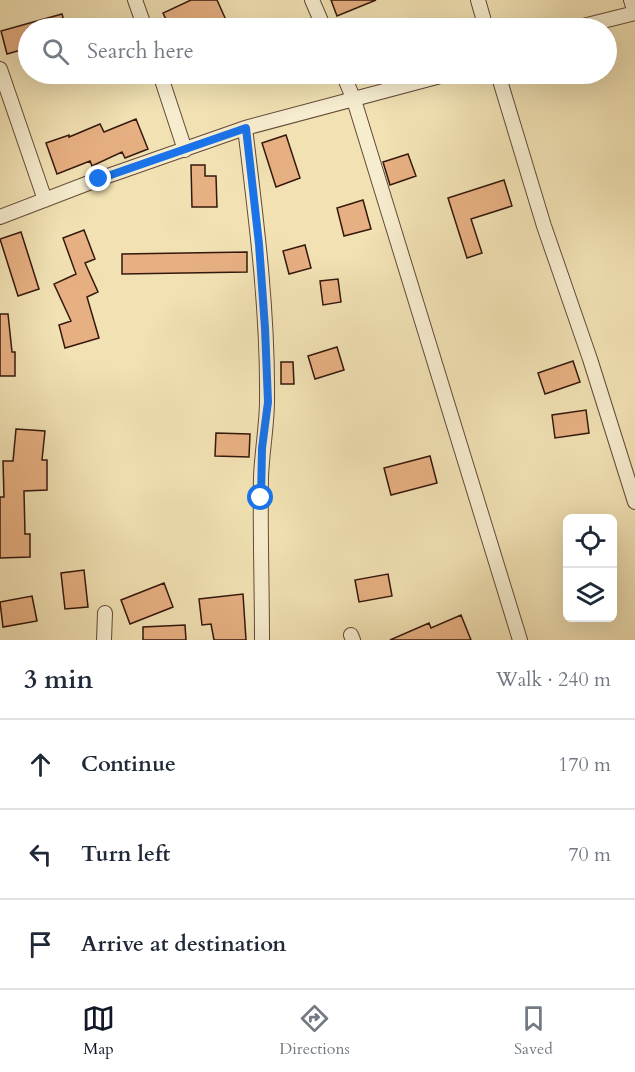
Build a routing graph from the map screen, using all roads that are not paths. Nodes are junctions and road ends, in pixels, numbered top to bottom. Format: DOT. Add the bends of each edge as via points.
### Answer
graph roads {
  1 [pos="135,0"];
  2 [pos="312,0"];
  3 [pos="478,0"];
  4 [pos="631,0"];
  5 [pos="141,18"];
  6 [pos="320,18"];
  7 [pos="483,18"];
  8 [pos="615,18"];
  9 [pos="0,69"];
  10 [pos="163,84"];
  11 [pos="347,84"];
  12 [pos="412,84"];
  13 [pos="501,84"];
  14 [pos="354,100"];
  15 [pos="246,128"];
  16 [pos="185,150"];
  17 [pos="45,200"];
  18 [pos="0,217"];
  19 [pos="635,502"];
  20 [pos="105,613"];
  21 [pos="104,640"];
  22 [pos="262,640"];
  23 [pos="520,640"];
  1 -- 5 [label="street"];
  2 -- 6 [label="street"];
  3 -- 7 [label="street"];
  4 -- 8 [label="street" via="635,13"];
  9 -- 17 [label="street"];
  10 -- 16 [label="street"];
  11 -- 14 [label="street"];
  12 -- 14 [label="street"];
  13 -- 19 [label="street"];
  14 -- 15 [label="street"];
  14 -- 23 [label="street"];
  15 -- 16 [label="street"];
  15 -- 22 [label="street" via="259,244 268,402 262,448"];
  16 -- 17 [label="street"];
  17 -- 18 [label="street"];
  20 -- 21 [label="street"];
}
